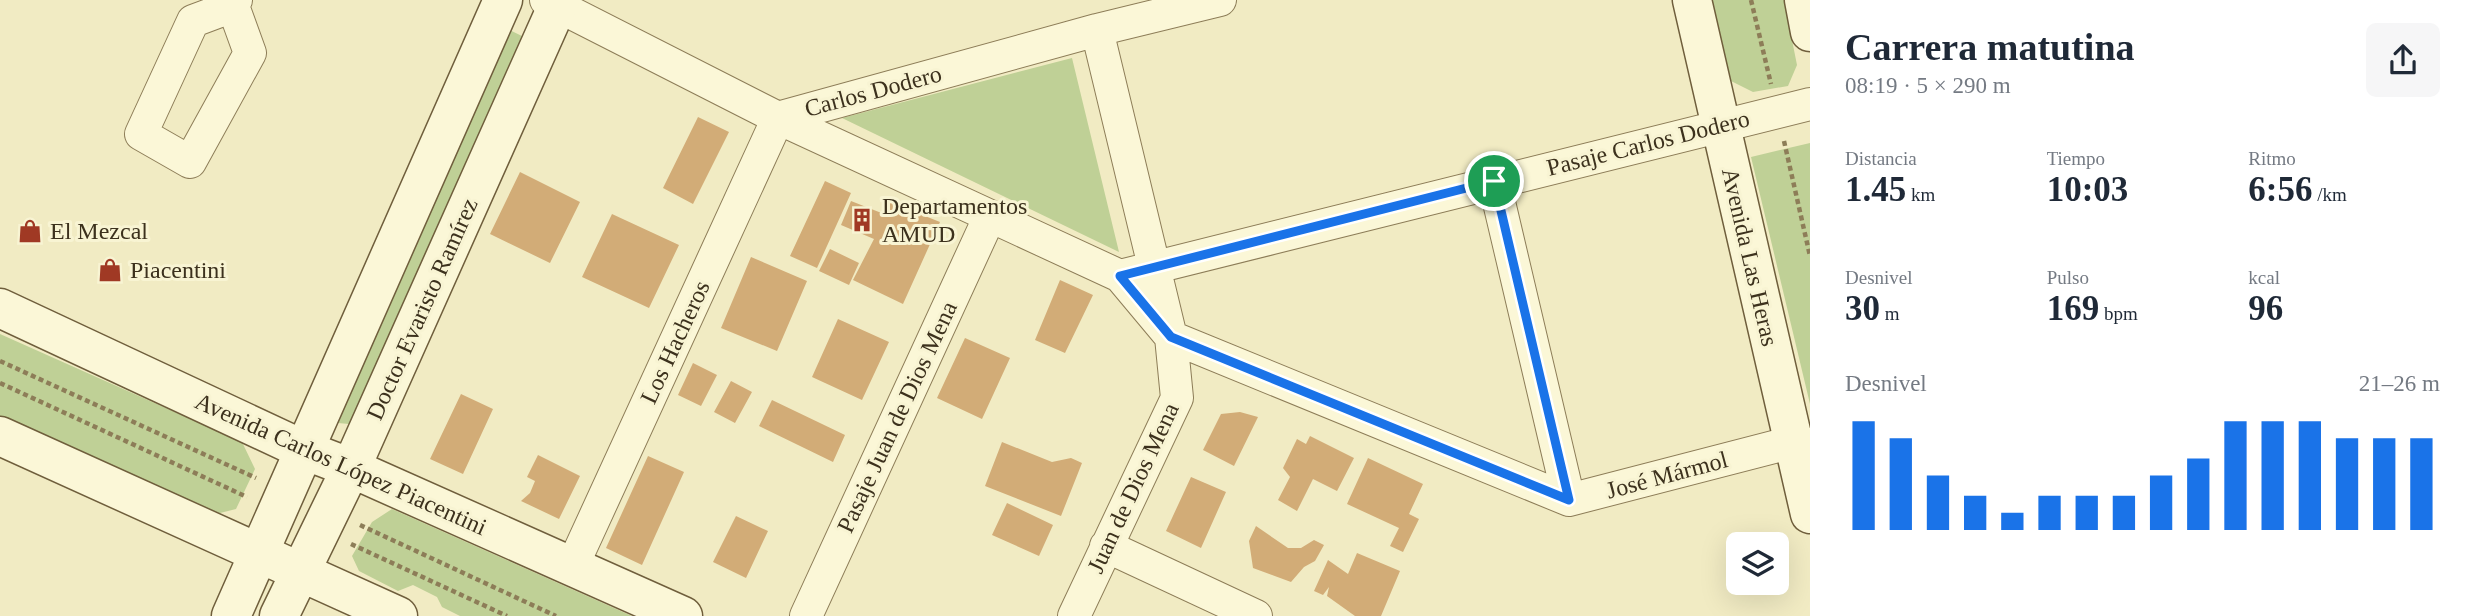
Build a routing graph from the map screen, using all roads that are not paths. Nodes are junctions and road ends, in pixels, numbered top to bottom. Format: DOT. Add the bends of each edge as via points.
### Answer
graph roads {
  1 [pos="503,0"];
  2 [pos="1220,0"];
  3 [pos="1692,0"];
  4 [pos="1804,0"];
  5 [pos="555,2"];
  6 [pos="234,3"];
  7 [pos="1097,30"];
  8 [pos="1810,32"];
  9 [pos="1810,104"];
  10 [pos="778,118"];
  11 [pos="1719,125"];
  12 [pos="1494,181"];
  13 [pos="989,218"];
  14 [pos="1153,268"];
  15 [pos="1120,276"];
  16 [pos="0,308"];
  17 [pos="1171,337"];
  18 [pos="0,436"];
  19 [pos="1802,443"];
  20 [pos="304,450"];
  21 [pos="351,468"];
  22 [pos="1569,500"];
  23 [pos="1810,514"];
  24 [pos="1106,546"];
  25 [pos="259,555"];
  26 [pos="572,567"];
  27 [pos="300,573"];
  28 [pos="231,616"];
  29 [pos="279,616"];
  30 [pos="398,616"];
  31 [pos="683,616"];
  32 [pos="806,616"];
  33 [pos="1074,616"];
  34 [pos="1256,616"];
  1 -- 20 [label="main road, Doctor Evaristo Ramírez"];
  2 -- 7 [label="street, Carlos Dodero"];
  3 -- 11 [label="main road, Avenida Las Heras"];
  4 -- 8 [label="main road"];
  5 -- 10 [label="street, Carlos Dodero"];
  5 -- 21 [label="main road, Doctor Evaristo Ramírez"];
  6 -- 6 [label="street" via="250,53 190,162 141,134 193,21"];
  7 -- 10 [label="street, Carlos Dodero"];
  7 -- 14 [label="street, Juan de Dios Mena"];
  9 -- 11 [label="street, Pasaje Carlos Dodero"];
  10 -- 13 [label="street"];
  10 -- 26 [label="street, Los Hacheros"];
  11 -- 12 [label="street, Pasaje Carlos Dodero"];
  11 -- 19 [label="main road, Avenida Las Heras"];
  12 -- 14 [label="street, Pasaje Carlos Dodero"];
  12 -- 22 [label="street"];
  13 -- 15 [label="street"];
  13 -- 32 [label="street, Pasaje Juan de Dios Mena"];
  14 -- 15 [label="street, Pasaje Carlos Dodero"];
  14 -- 17 [label="street, Juan de Dios Mena"];
  15 -- 17 [label="street"];
  16 -- 20 [label="main road, Avenida Carlos López Piacentini"];
  17 -- 22 [label="street"];
  17 -- 24 [label="street, Juan de Dios Mena" via="1177,398"];
  18 -- 25 [label="main road"];
  19 -- 22 [label="street, José Mármol"];
  19 -- 23 [label="main road, Avenida Las Heras"];
  20 -- 21 [label="main road, Avenida Carlos López Piacentini"];
  20 -- 25 [label="main road, Doctor Evaristo Ramírez"];
  21 -- 26 [label="main road, Avenida Carlos López Piacentini"];
  21 -- 27 [label="main road, Doctor Evaristo Ramírez"];
  24 -- 33 [label="street, Juan de Dios Mena"];
  24 -- 34 [label="street"];
  25 -- 27 [label="main road"];
  25 -- 28 [label="main road, Doctor Evaristo Ramírez"];
  26 -- 31 [label="main road, Avenida Carlos López Piacentini"];
  27 -- 29 [label="main road, Doctor Evaristo Ramírez"];
  27 -- 30 [label="main road"];
}
